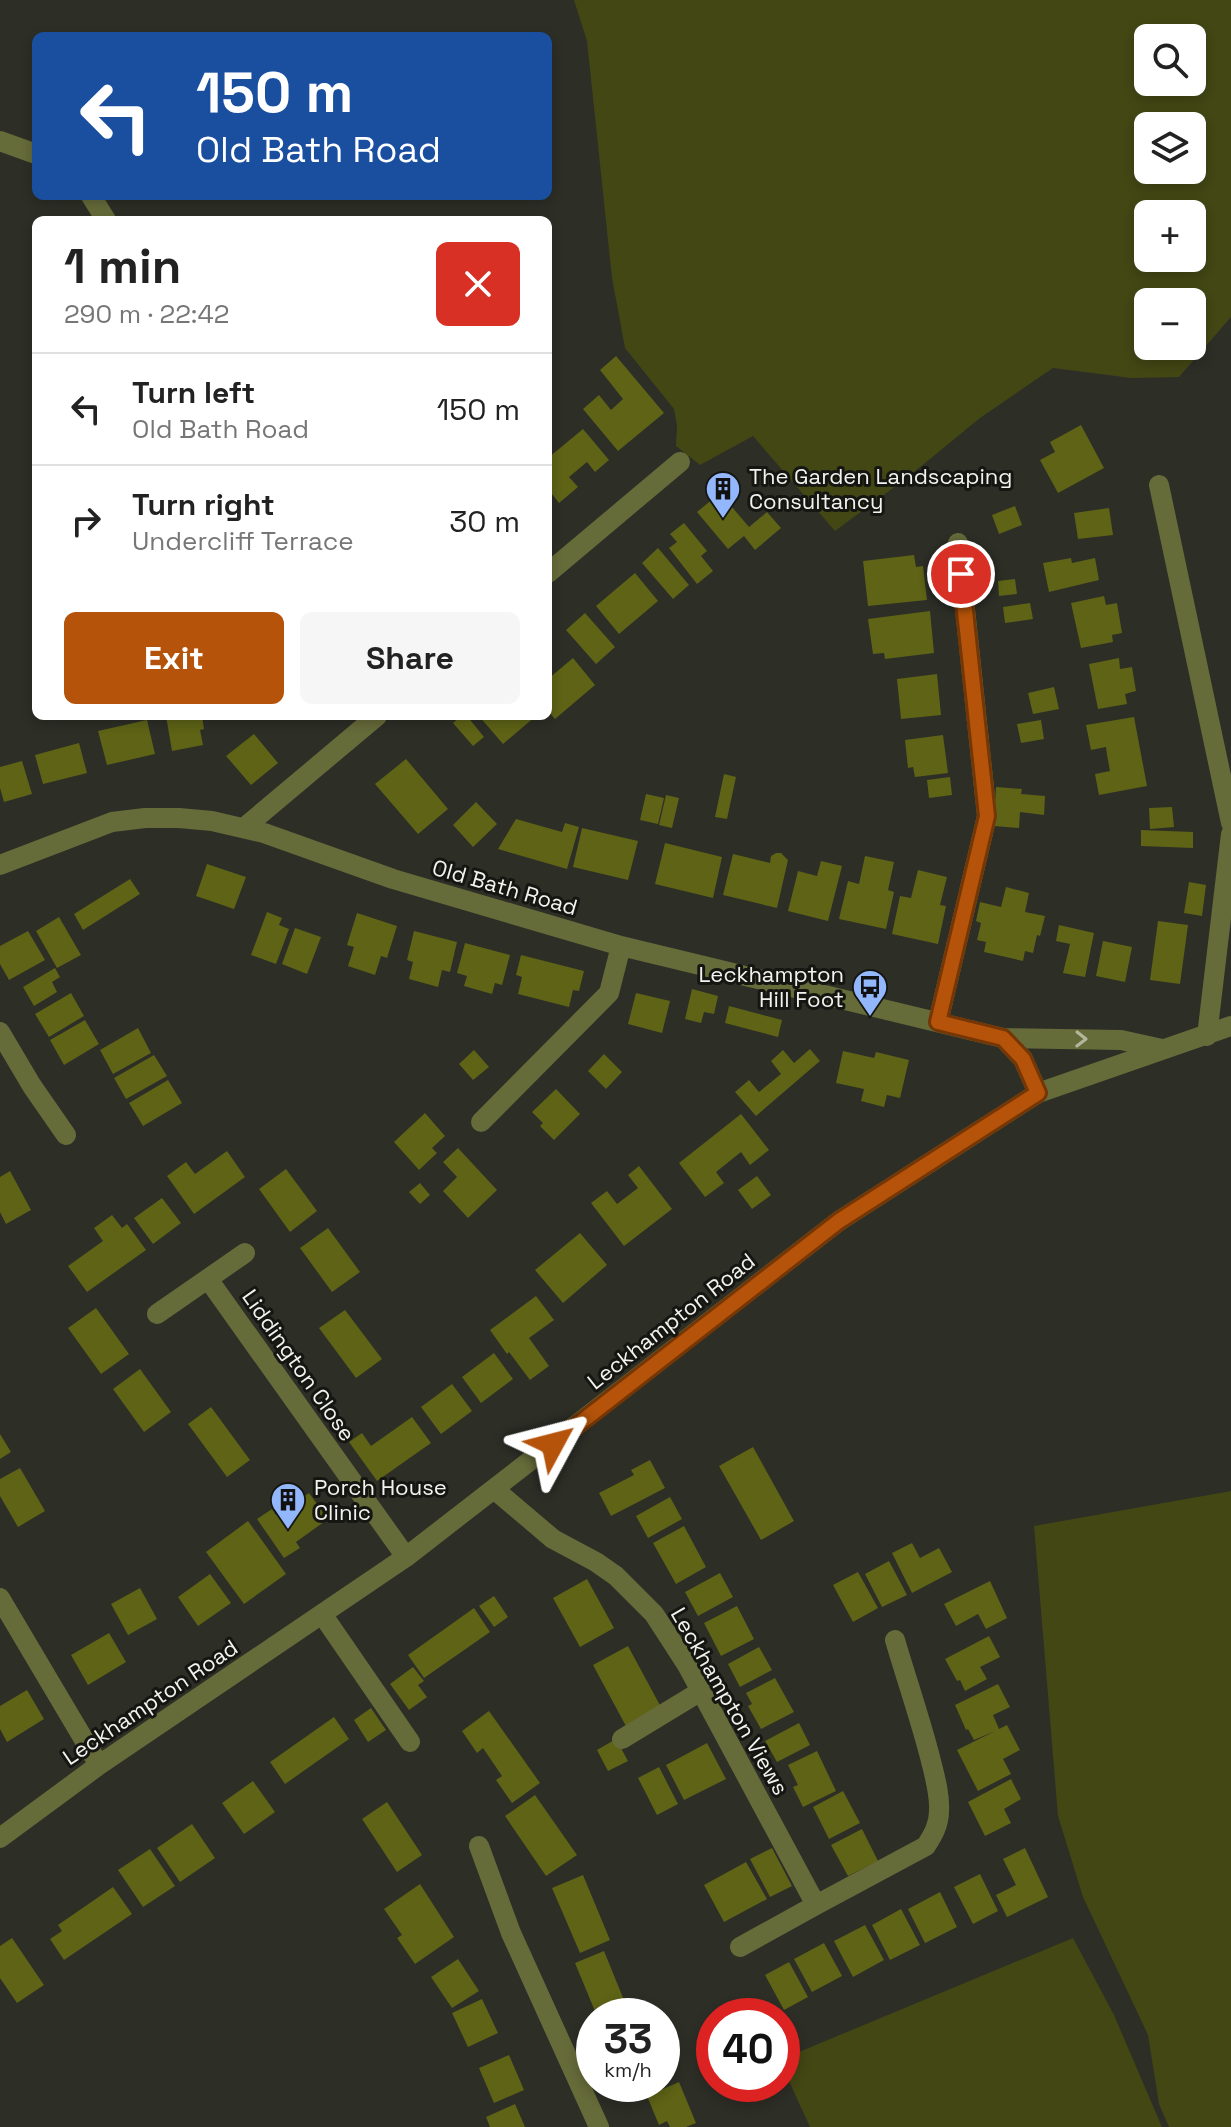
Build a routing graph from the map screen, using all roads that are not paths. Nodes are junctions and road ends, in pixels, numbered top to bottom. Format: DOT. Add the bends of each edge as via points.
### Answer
graph roads {
  1 [pos="0,141"];
  2 [pos="32,153"];
  3 [pos="680,462"];
  4 [pos="1159,485"];
  5 [pos="958,543"];
  6 [pos="552,570"];
  7 [pos="372,720"];
  8 [pos="1231,823"];
  9 [pos="245,827"];
  10 [pos="1231,834"];
  11 [pos="0,865"];
  12 [pos="621,946"];
  13 [pos="938,1022"];
  14 [pos="1231,1026"];
  15 [pos="0,1032"];
  16 [pos="1207,1036"];
  17 [pos="1003,1038"];
  18 [pos="1165,1049"];
  19 [pos="1038,1093"];
  20 [pos="481,1122"];
  21 [pos="66,1135"];
  22 [pos="245,1253"];
  23 [pos="208,1279"];
  24 [pos="157,1314"];
  25 [pos="494,1489"];
  26 [pos="406,1557"];
  27 [pos="0,1598"];
  28 [pos="322,1614"];
  29 [pos="895,1640"];
  30 [pos="701,1691"];
  31 [pos="622,1739"];
  32 [pos="410,1742"];
  33 [pos="99,1765"];
  34 [pos="0,1838"];
  35 [pos="479,1846"];
  36 [pos="816,1905"];
  37 [pos="740,1947"];
  38 [pos="599,2127"];
  1 -- 2 [label="street"];
  3 -- 6 [label="street"];
  4 -- 8 [label="street"];
  5 -- 13 [label="street" via="987,816"];
  7 -- 9 [label="street"];
  9 -- 11 [label="street, Old Bath Road" via="179,818 112,822"];
  9 -- 12 [label="street, Old Bath Road" via="393,879"];
  10 -- 16 [label="street"];
  12 -- 13 [label="street, Old Bath Road"];
  12 -- 20 [label="street" via="609,993"];
  13 -- 17 [label="street, Old Bath Road"];
  14 -- 16 [label="street, Leckhampton Road"];
  15 -- 21 [label="street"];
  16 -- 18 [label="street, Leckhampton Road"];
  17 -- 18 [label="street, Old Bath Road, one-way" via="1121,1040"];
  17 -- 19 [label="street" via="1023,1059"];
  18 -- 19 [label="street, Leckhampton Road"];
  19 -- 25 [label="street, Leckhampton Road" via="839,1221"];
  22 -- 23 [label="street"];
  23 -- 24 [label="street"];
  23 -- 26 [label="street, Liddington Close"];
  25 -- 26 [label="street, Leckhampton Road"];
  25 -- 30 [label="street, Leckhampton Views" via="553,1539 596,1562 634,1592"];
  26 -- 28 [label="street, Leckhampton Road"];
  27 -- 33 [label="street"];
  28 -- 32 [label="street"];
  28 -- 33 [label="street, Leckhampton Road"];
  29 -- 36 [label="street" via="921,1724 938,1796 938,1821 926,1846"];
  30 -- 31 [label="street"];
  30 -- 36 [label="street, Leckhampton Views"];
  33 -- 34 [label="street, Leckhampton Road"];
  35 -- 38 [label="street" via="511,1933"];
  36 -- 37 [label="street"];
}
